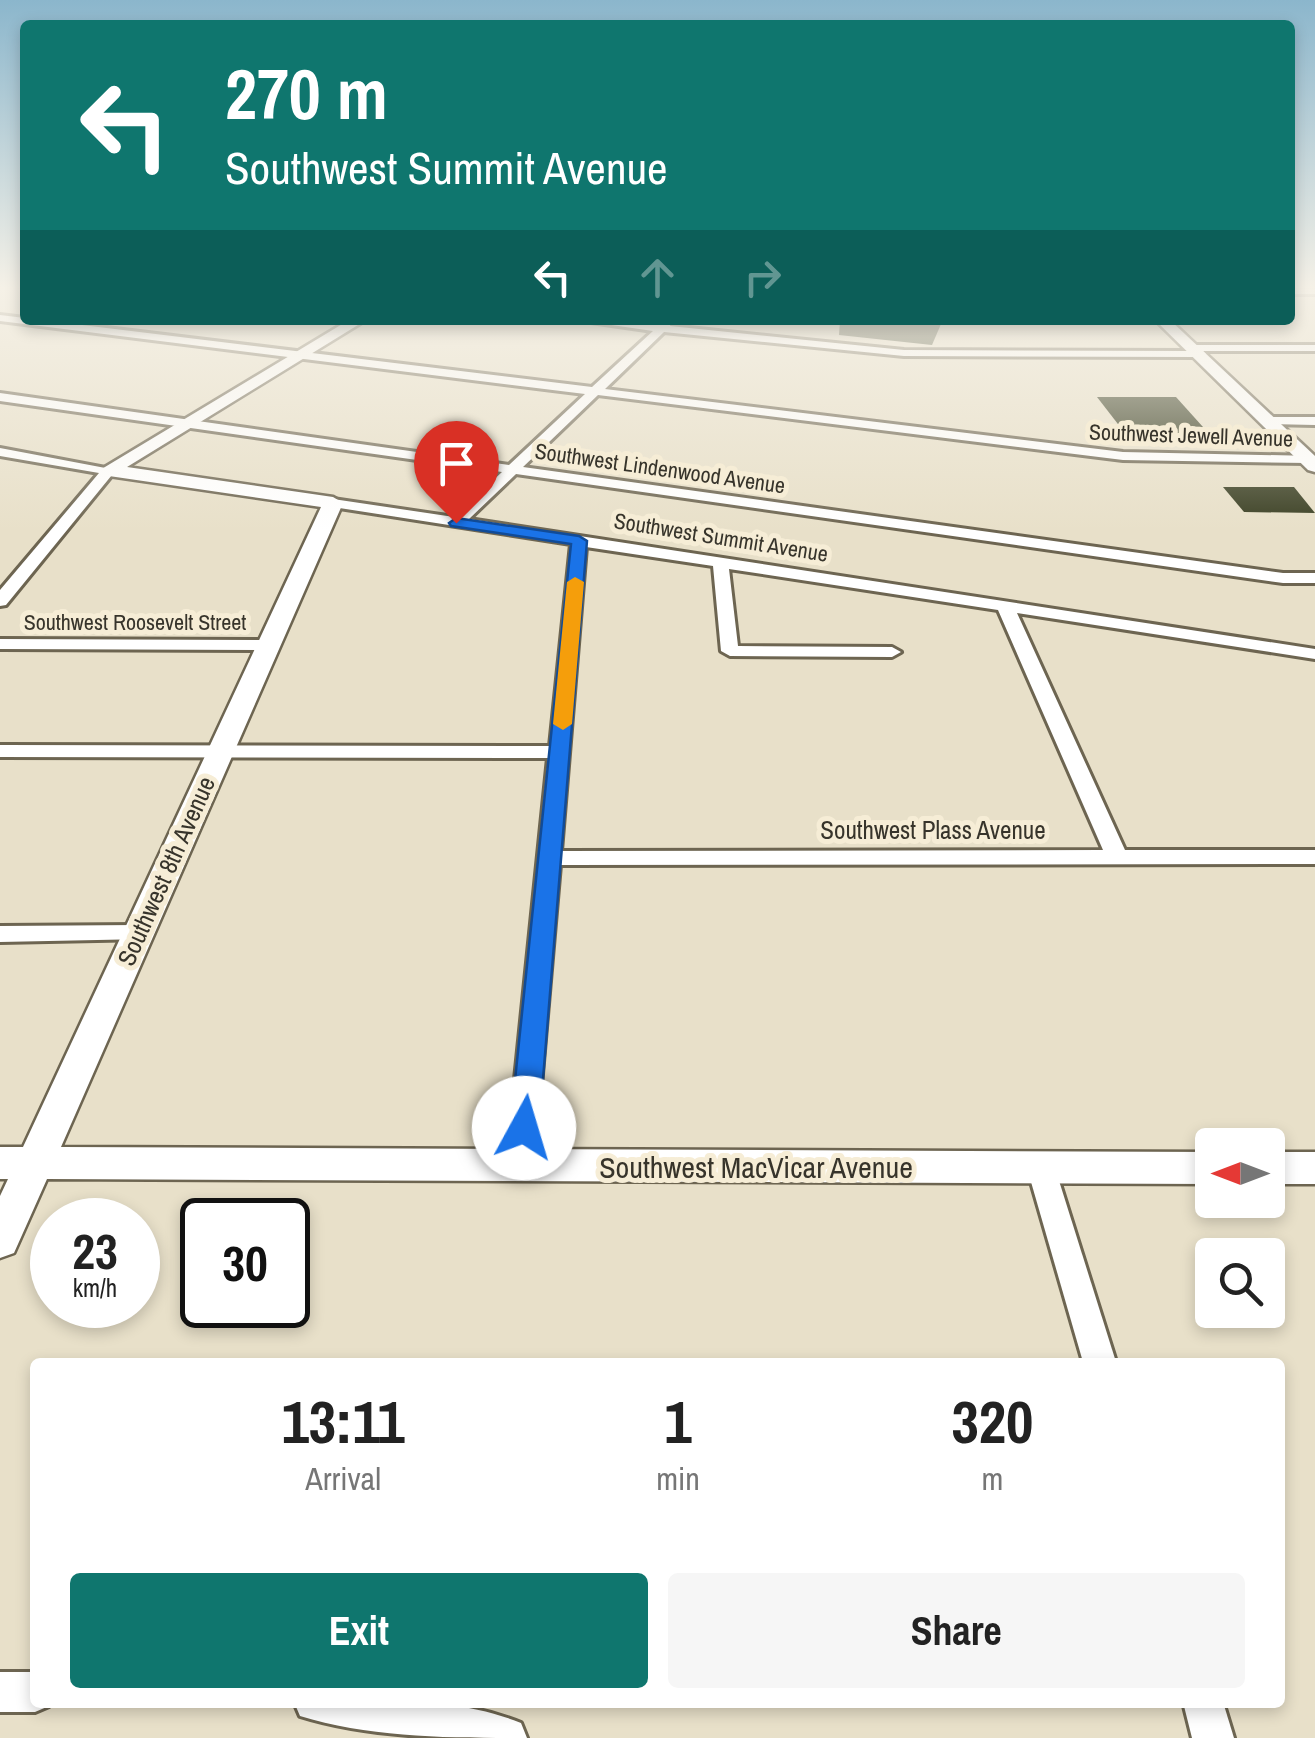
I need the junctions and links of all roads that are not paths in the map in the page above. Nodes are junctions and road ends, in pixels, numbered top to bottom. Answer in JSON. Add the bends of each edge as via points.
{"nodes":[{"id":1,"x":276,"y":370,"type":"edge"},
{"id":2,"x":424,"y":370,"type":"edge"},
{"id":3,"x":617,"y":370,"type":"edge"},
{"id":4,"x":1217,"y":370,"type":"edge"},
{"id":5,"x":595,"y":391,"type":"junction"},
{"id":6,"x":0,"y":397,"type":"edge"},
{"id":7,"x":1270,"y":421,"type":"junction"},
{"id":8,"x":1315,"y":421,"type":"edge"},
{"id":9,"x":188,"y":424,"type":"junction"},
{"id":10,"x":0,"y":452,"type":"edge"},
{"id":11,"x":1312,"y":462,"type":"edge"},
{"id":12,"x":109,"y":470,"type":"junction"},
{"id":13,"x":514,"y":470,"type":"junction"},
{"id":14,"x":333,"y":503,"type":"junction"},
{"id":15,"x":456,"y":523,"type":"junction"},
{"id":16,"x":579,"y":541,"type":"junction"},
{"id":17,"x":720,"y":561,"type":"junction"},
{"id":18,"x":1315,"y":578,"type":"edge"},
{"id":19,"x":0,"y":601,"type":"edge"},
{"id":20,"x":1005,"y":606,"type":"junction"},
{"id":21,"x":0,"y":644,"type":"edge"},
{"id":22,"x":269,"y":645,"type":"junction"},
{"id":23,"x":892,"y":652,"type":"dead end"},
{"id":24,"x":1315,"y":654,"type":"edge"},
{"id":25,"x":220,"y":750,"type":"junction"},
{"id":26,"x":0,"y":751,"type":"edge"},
{"id":27,"x":560,"y":752,"type":"junction"},
{"id":28,"x":1315,"y":857,"type":"edge"},
{"id":29,"x":552,"y":858,"type":"junction"},
{"id":30,"x":1118,"y":858,"type":"junction"},
{"id":31,"x":138,"y":933,"type":"junction"},
{"id":32,"x":0,"y":934,"type":"edge"},
{"id":33,"x":18,"y":1163,"type":"edge"},
{"id":34,"x":520,"y":1167,"type":"junction"},
{"id":35,"x":1042,"y":1168,"type":"junction"},
{"id":36,"x":1195,"y":1168,"type":"edge"},
{"id":37,"x":1285,"y":1168,"type":"edge"},
{"id":38,"x":1315,"y":1168,"type":"edge"},
{"id":39,"x":0,"y":1240,"type":"edge"},
{"id":40,"x":1099,"y":1358,"type":"edge"},
{"id":41,"x":0,"y":1692,"type":"edge"},
{"id":42,"x":30,"y":1692,"type":"edge"},
{"id":43,"x":346,"y":1708,"type":"edge"},
{"id":44,"x":1205,"y":1708,"type":"edge"},
{"id":45,"x":506,"y":1738,"type":"edge"},
{"id":46,"x":1214,"y":1738,"type":"edge"}],
"edges":[{"from":1,"to":9,"type":"street"},
{"from":2,"to":5,"type":"street","name":"Southwest Jewell Avenue"},
{"from":3,"to":5,"type":"street"},
{"from":4,"to":7,"type":"street"},
{"from":5,"to":11,"type":"street","name":"Southwest Jewell Avenue","via":[[1123,456]]},
{"from":5,"to":13,"type":"street"},
{"from":6,"to":9,"type":"street","name":"Southwest Lindenwood Avenue"},
{"from":7,"to":8,"type":"street"},
{"from":7,"to":11,"type":"street"},
{"from":9,"to":12,"type":"street"},
{"from":9,"to":13,"type":"street","name":"Southwest Lindenwood Avenue"},
{"from":10,"to":12,"type":"street","name":"Southwest Summit Avenue"},
{"from":12,"to":14,"type":"street","name":"Southwest Summit Avenue"},
{"from":12,"to":19,"type":"street"},
{"from":13,"to":15,"type":"street"},
{"from":13,"to":18,"type":"street","name":"Southwest Lindenwood Avenue"},
{"from":14,"to":15,"type":"street","name":"Southwest Summit Avenue"},
{"from":14,"to":22,"type":"street","name":"Southwest 8th Avenue"},
{"from":15,"to":16,"type":"street","name":"Southwest Summit Avenue"},
{"from":16,"to":17,"type":"street","name":"Southwest Summit Avenue"},
{"from":16,"to":27,"type":"street"},
{"from":17,"to":20,"type":"street","name":"Southwest Summit Avenue"},
{"from":17,"to":23,"type":"street","via":[[730,651]]},
{"from":20,"to":24,"type":"street","name":"Southwest Summit Avenue"},
{"from":20,"to":30,"type":"street"},
{"from":21,"to":22,"type":"street","name":"Southwest Roosevelt Street"},
{"from":22,"to":25,"type":"street","name":"Southwest 8th Avenue"},
{"from":25,"to":26,"type":"street"},
{"from":25,"to":27,"type":"street"},
{"from":25,"to":31,"type":"street","name":"Southwest 8th Avenue"},
{"from":27,"to":29,"type":"street"},
{"from":28,"to":30,"type":"street","name":"Southwest Plass Avenue"},
{"from":29,"to":30,"type":"street","name":"Southwest Plass Avenue"},
{"from":29,"to":34,"type":"street"},
{"from":31,"to":32,"type":"street"},
{"from":31,"to":33,"type":"street","name":"Southwest 8th Avenue"},
{"from":33,"to":34,"type":"street","name":"Southwest MacVicar Avenue"},
{"from":33,"to":39,"type":"street","name":"Southwest 8th Avenue"},
{"from":34,"to":35,"type":"street","name":"Southwest MacVicar Avenue"},
{"from":35,"to":36,"type":"street","name":"Southwest MacVicar Avenue"},
{"from":35,"to":40,"type":"street"},
{"from":37,"to":38,"type":"street"},
{"from":41,"to":42,"type":"street"},
{"from":43,"to":45,"type":"street"},
{"from":44,"to":46,"type":"street"}]}
